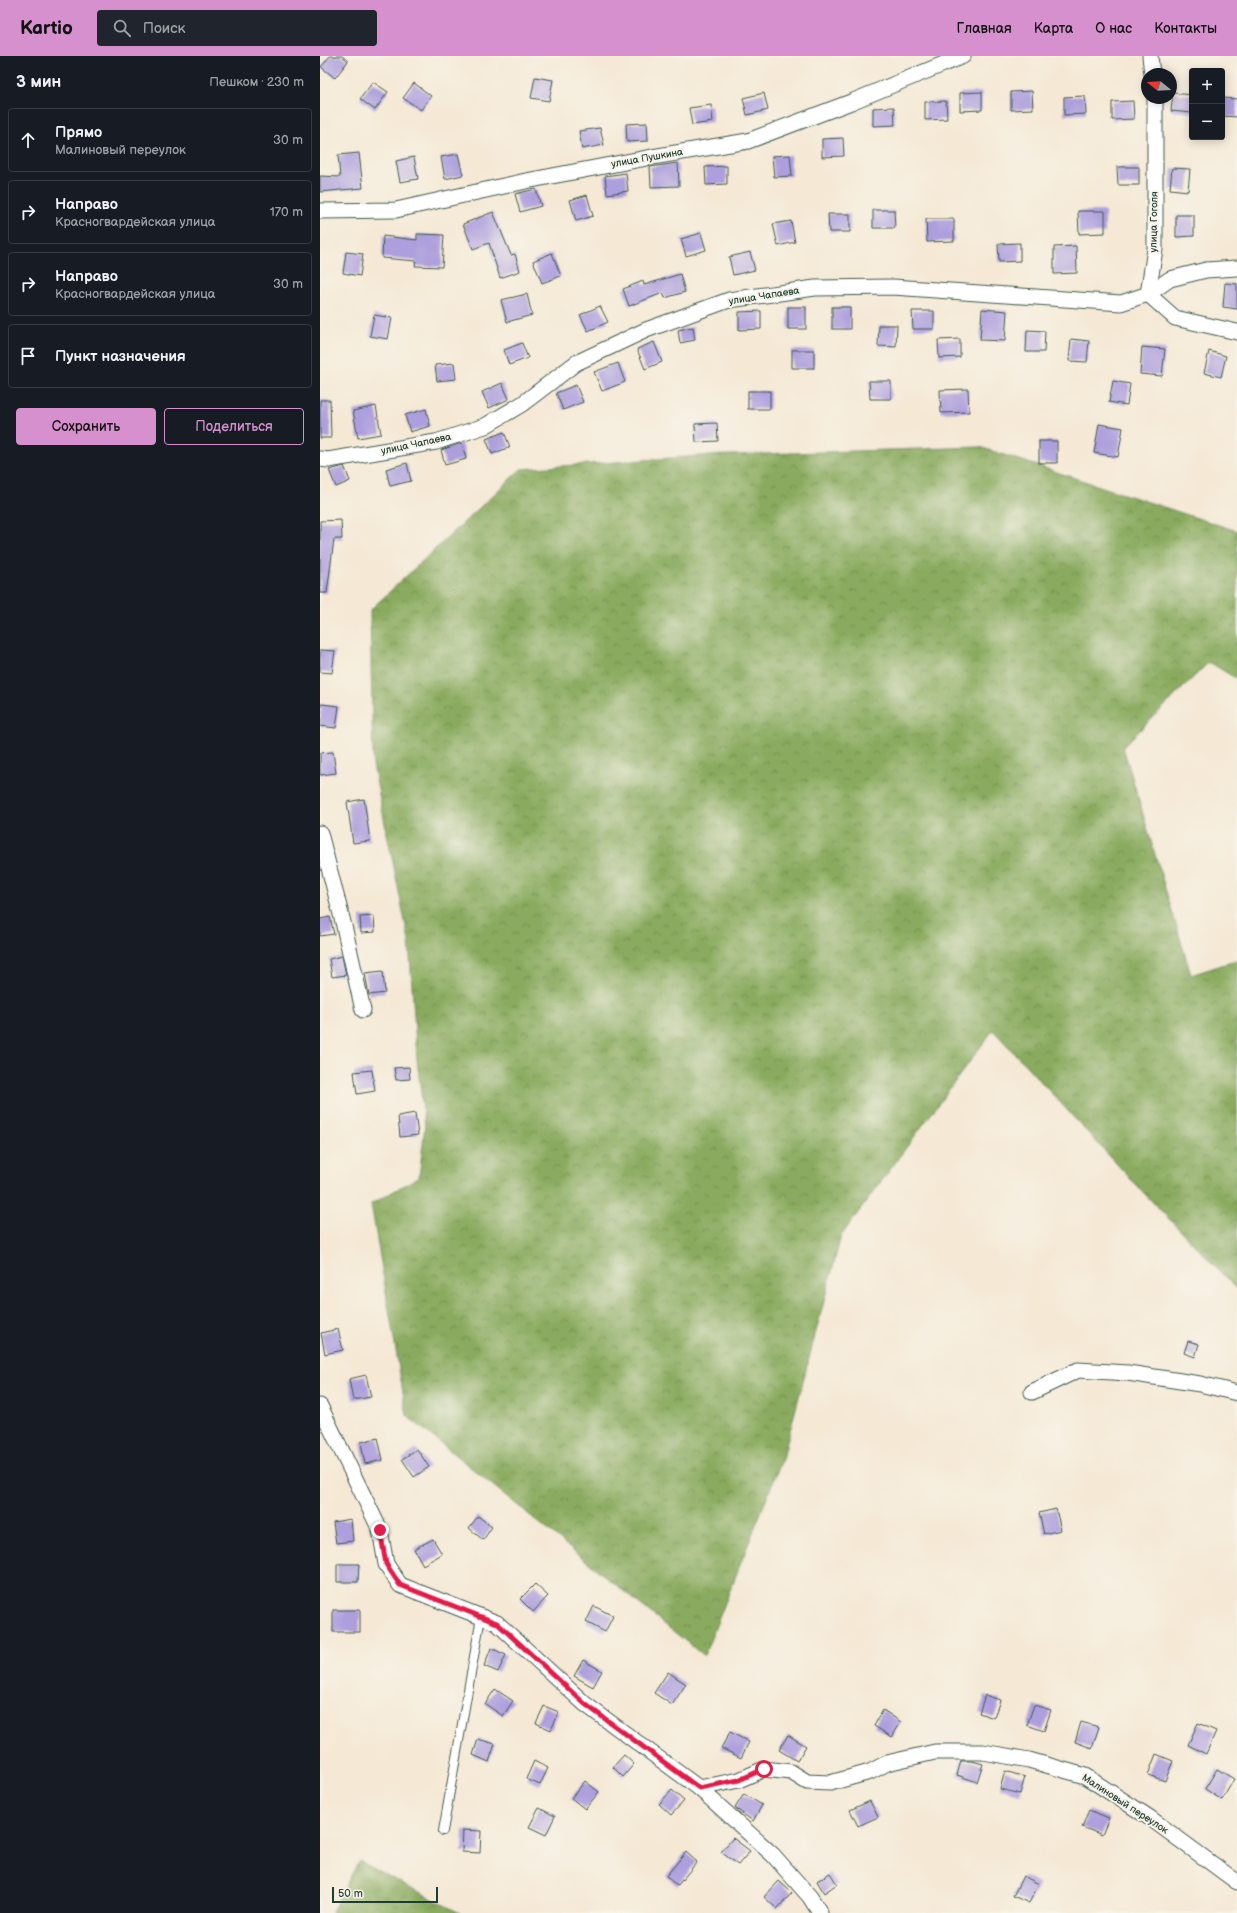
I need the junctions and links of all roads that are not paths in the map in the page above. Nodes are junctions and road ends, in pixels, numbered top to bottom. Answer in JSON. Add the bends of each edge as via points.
{"nodes":[{"id":1,"x":963,"y":56,"type":"edge"},
{"id":2,"x":1150,"y":56,"type":"edge"},
{"id":3,"x":1151,"y":68,"type":"edge"},
{"id":4,"x":1155,"y":104,"type":"edge"},
{"id":5,"x":320,"y":211,"type":"edge"},
{"id":6,"x":1237,"y":268,"type":"edge"},
{"id":7,"x":1148,"y":294,"type":"junction"},
{"id":8,"x":1237,"y":332,"type":"edge"},
{"id":9,"x":320,"y":459,"type":"edge"},
{"id":10,"x":320,"y":833,"type":"edge"},
{"id":11,"x":363,"y":1010,"type":"dead end"},
{"id":12,"x":1032,"y":1392,"type":"dead end"},
{"id":13,"x":1237,"y":1394,"type":"edge"},
{"id":14,"x":320,"y":1406,"type":"edge"},
{"id":15,"x":481,"y":1616,"type":"junction"},
{"id":16,"x":699,"y":1788,"type":"junction"},
{"id":17,"x":443,"y":1831,"type":"dead end"},
{"id":18,"x":1237,"y":1882,"type":"edge"},
{"id":19,"x":820,"y":1913,"type":"edge"}],
"edges":[{"from":1,"to":5,"type":"street","name":"улица Пушкина","via":[[865,97],[748,141],[652,156],[396,210]]},
{"from":2,"to":3,"type":"street"},
{"from":4,"to":7,"type":"street","name":"улица Гоголя","via":[[1155,249]]},
{"from":6,"to":7,"type":"street","name":"улица Чапаева","via":[[1206,270],[1170,279]]},
{"from":7,"to":8,"type":"street","via":[[1175,318]]},
{"from":7,"to":9,"type":"street","name":"улица Чапаева","via":[[1121,303],[892,287],[815,288],[729,300],[646,330],[576,363],[522,404],[485,426],[436,442],[328,460]]},
{"from":10,"to":11,"type":"street"},
{"from":12,"to":13,"type":"street","via":[[1078,1370],[1128,1373],[1200,1384]]},
{"from":14,"to":15,"type":"street","via":[[380,1530],[386,1564],[400,1585]]},
{"from":15,"to":16,"type":"street","via":[[497,1623],[585,1704]]},
{"from":15,"to":17,"type":"lane"},
{"from":16,"to":18,"type":"street","name":"Малиновый переулок","via":[[739,1780],[764,1769],[791,1772],[807,1782],[830,1783],[870,1772],[887,1763],[935,1752],[983,1752],[1029,1760],[1085,1776],[1150,1818]]},
{"from":16,"to":19,"type":"street","via":[[773,1855],[810,1897]]}]}
